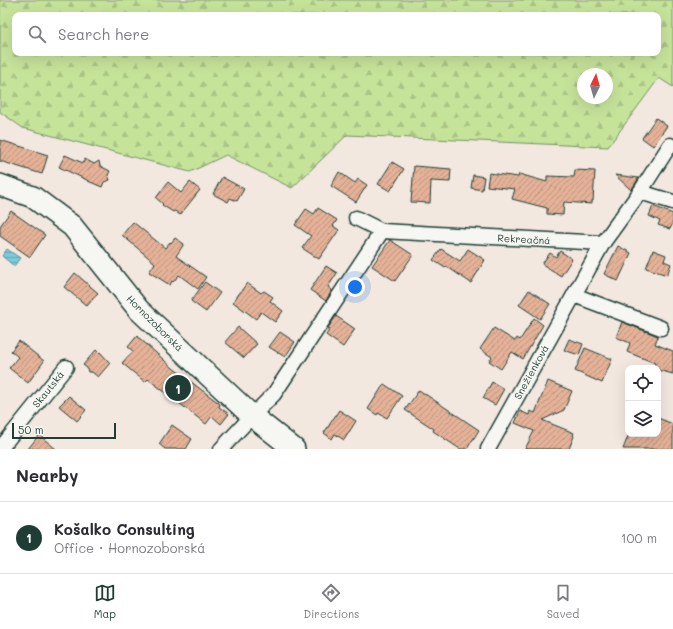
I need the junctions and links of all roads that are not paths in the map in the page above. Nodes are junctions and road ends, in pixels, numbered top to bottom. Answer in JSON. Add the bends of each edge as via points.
{"nodes":[{"id":1,"x":670,"y":145,"type":"dead end"},
{"id":2,"x":0,"y":185,"type":"edge"},
{"id":3,"x":640,"y":192,"type":"junction"},
{"id":4,"x":673,"y":202,"type":"edge"},
{"id":5,"x":356,"y":218,"type":"dead end"},
{"id":6,"x":382,"y":231,"type":"junction"},
{"id":7,"x":603,"y":243,"type":"junction"},
{"id":8,"x":574,"y":295,"type":"junction"},
{"id":9,"x":661,"y":328,"type":"dead end"},
{"id":10,"x":66,"y":367,"type":"dead end"},
{"id":11,"x":252,"y":416,"type":"junction"},
{"id":12,"x":0,"y":449,"type":"edge"},
{"id":13,"x":221,"y":449,"type":"edge"},
{"id":14,"x":294,"y":449,"type":"edge"},
{"id":15,"x":488,"y":449,"type":"edge"}],
"edges":[{"from":1,"to":3,"type":"street"},
{"from":2,"to":11,"type":"street","name":"Hornozoborská","via":[[33,197],[72,226],[139,310]]},
{"from":3,"to":4,"type":"street"},
{"from":3,"to":7,"type":"street"},
{"from":5,"to":6,"type":"street","name":"Rekreačná"},
{"from":6,"to":7,"type":"street","name":"Rekreačná"},
{"from":6,"to":11,"type":"street","via":[[274,394]]},
{"from":7,"to":8,"type":"street","name":"Snežienková"},
{"from":8,"to":9,"type":"street"},
{"from":8,"to":15,"type":"street","name":"Snežienková"},
{"from":10,"to":12,"type":"street","name":"Skautská"},
{"from":11,"to":13,"type":"street"},
{"from":11,"to":14,"type":"street","name":"Hornozoborská"}]}
